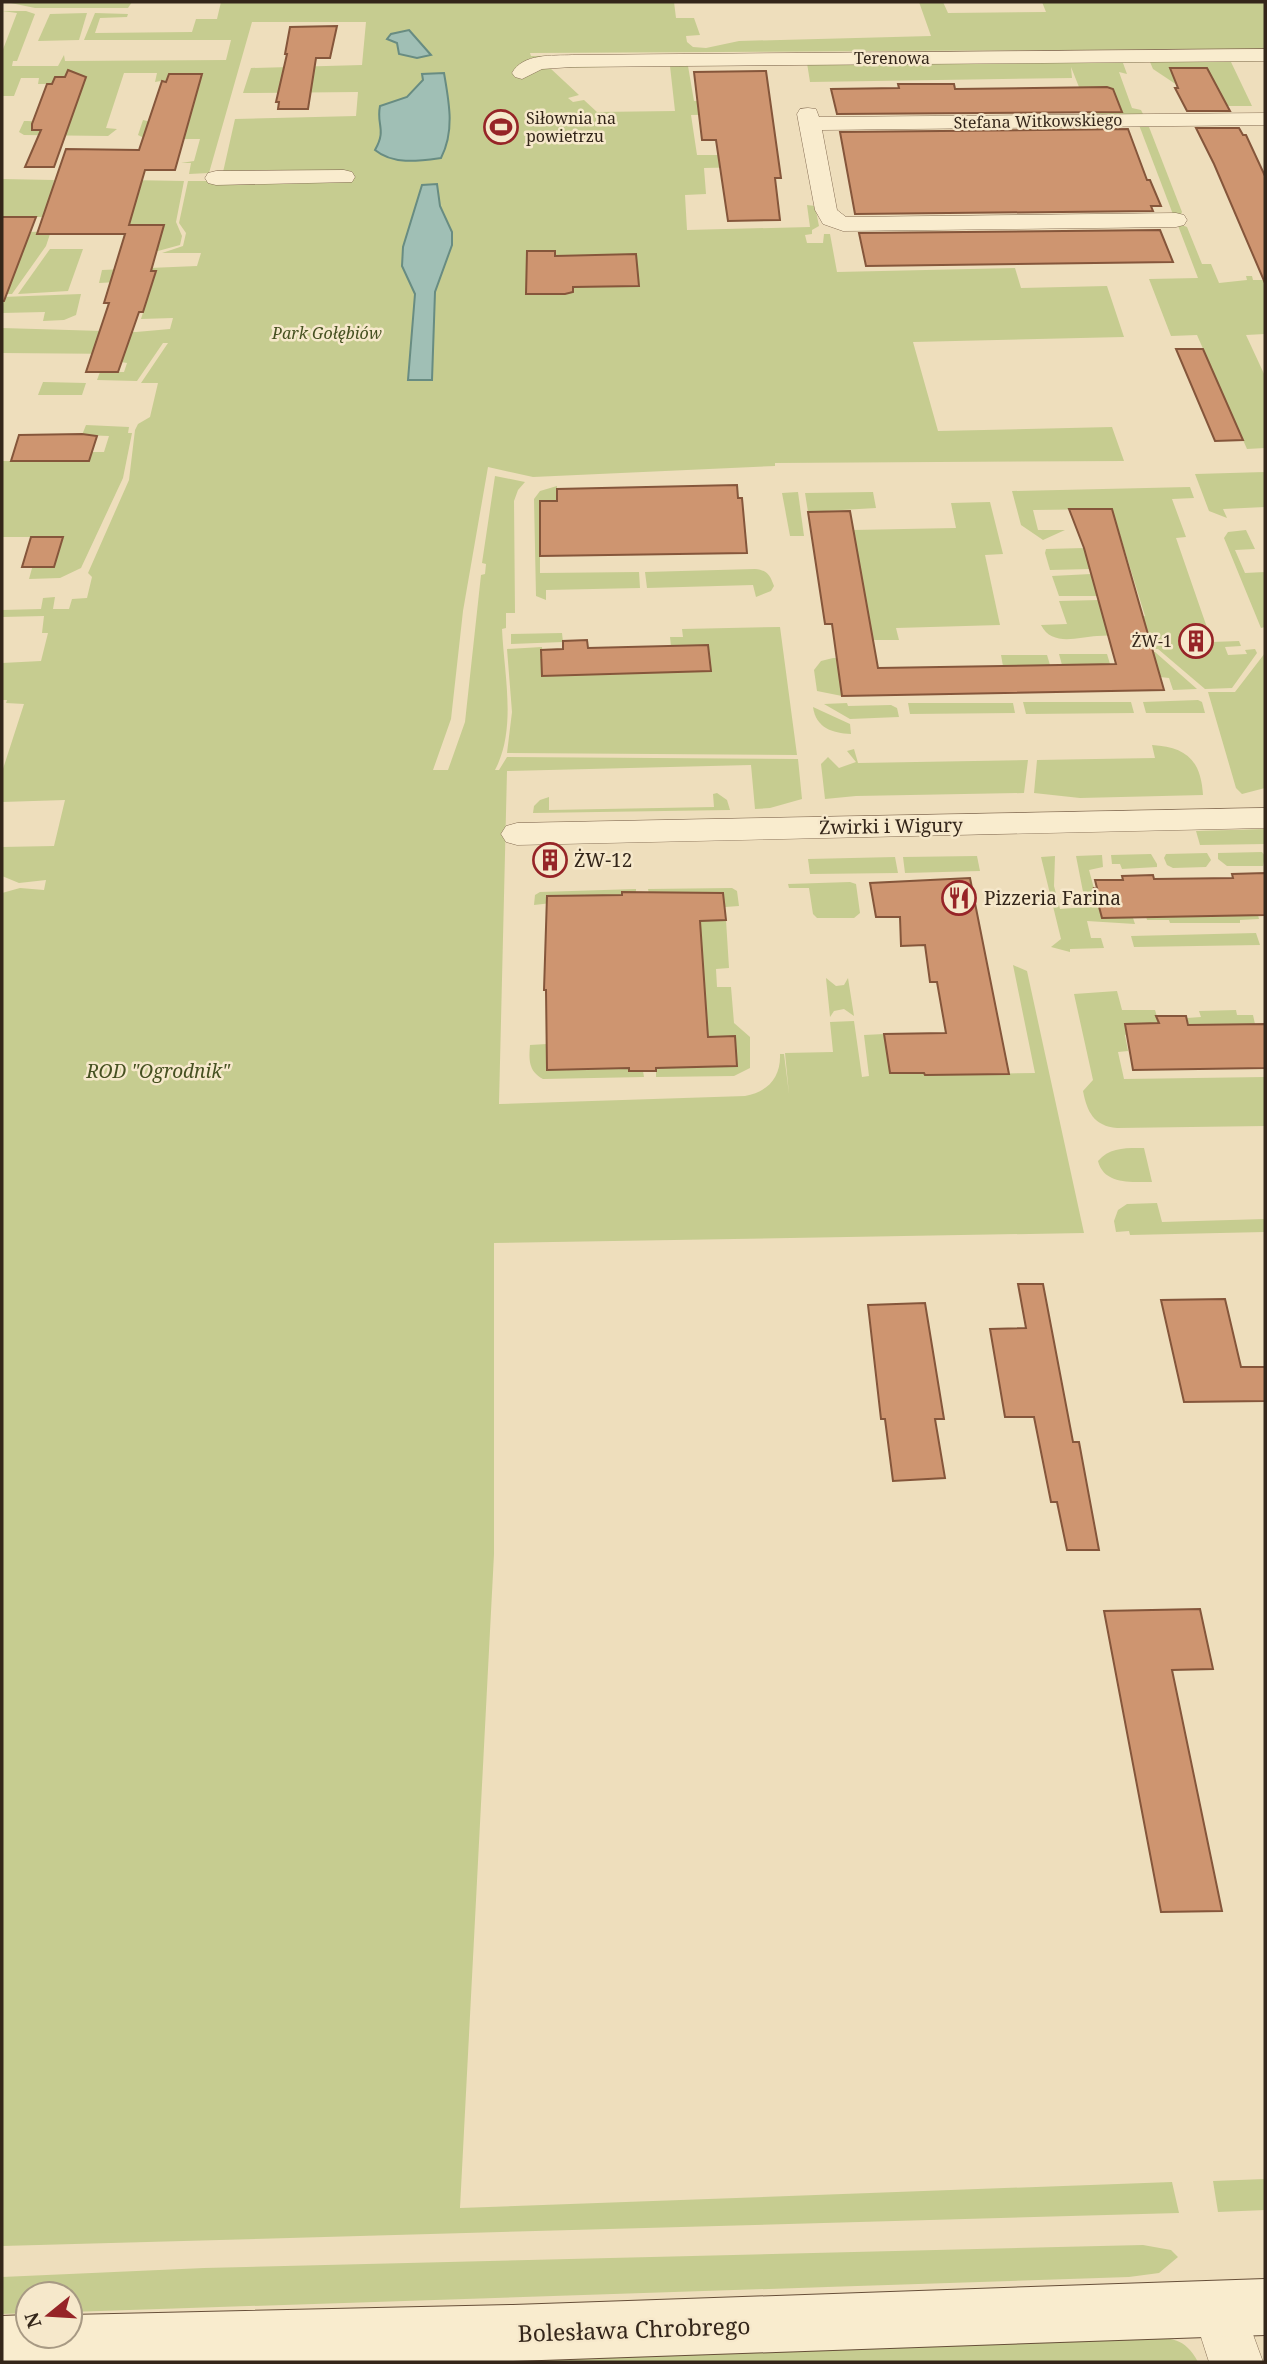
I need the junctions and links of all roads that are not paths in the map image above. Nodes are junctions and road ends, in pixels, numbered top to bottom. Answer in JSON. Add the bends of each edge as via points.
{"nodes":[{"id":1,"x":1265,"y":55,"type":"edge"},
{"id":2,"x":522,"y":72,"type":"dead end"},
{"id":3,"x":1265,"y":119,"type":"edge"},
{"id":4,"x":344,"y":177,"type":"dead end"},
{"id":5,"x":216,"y":178,"type":"dead end"},
{"id":6,"x":1176,"y":220,"type":"dead end"},
{"id":7,"x":1265,"y":818,"type":"edge"},
{"id":8,"x":517,"y":834,"type":"dead end"},
{"id":9,"x":1242,"y":2308,"type":"edge"},
{"id":10,"x":2,"y":2344,"type":"edge"},
{"id":11,"x":1236,"y":2362,"type":"edge"}],
"edges":[{"from":1,"to":2,"type":"street","name":"Terenowa","via":[[572,61],[539,64]]},
{"from":3,"to":6,"type":"street","name":"Stefana Witkowskiego","via":[[809,119],[826,210],[831,219],[844,224]]},
{"from":4,"to":5,"type":"street"},
{"from":7,"to":8,"type":"street","name":"Żwirki i Wigury"},
{"from":9,"to":10,"type":"street","name":"Bolesława Chrobrego","via":[[526,2333]]},
{"from":9,"to":11,"type":"street"}]}
